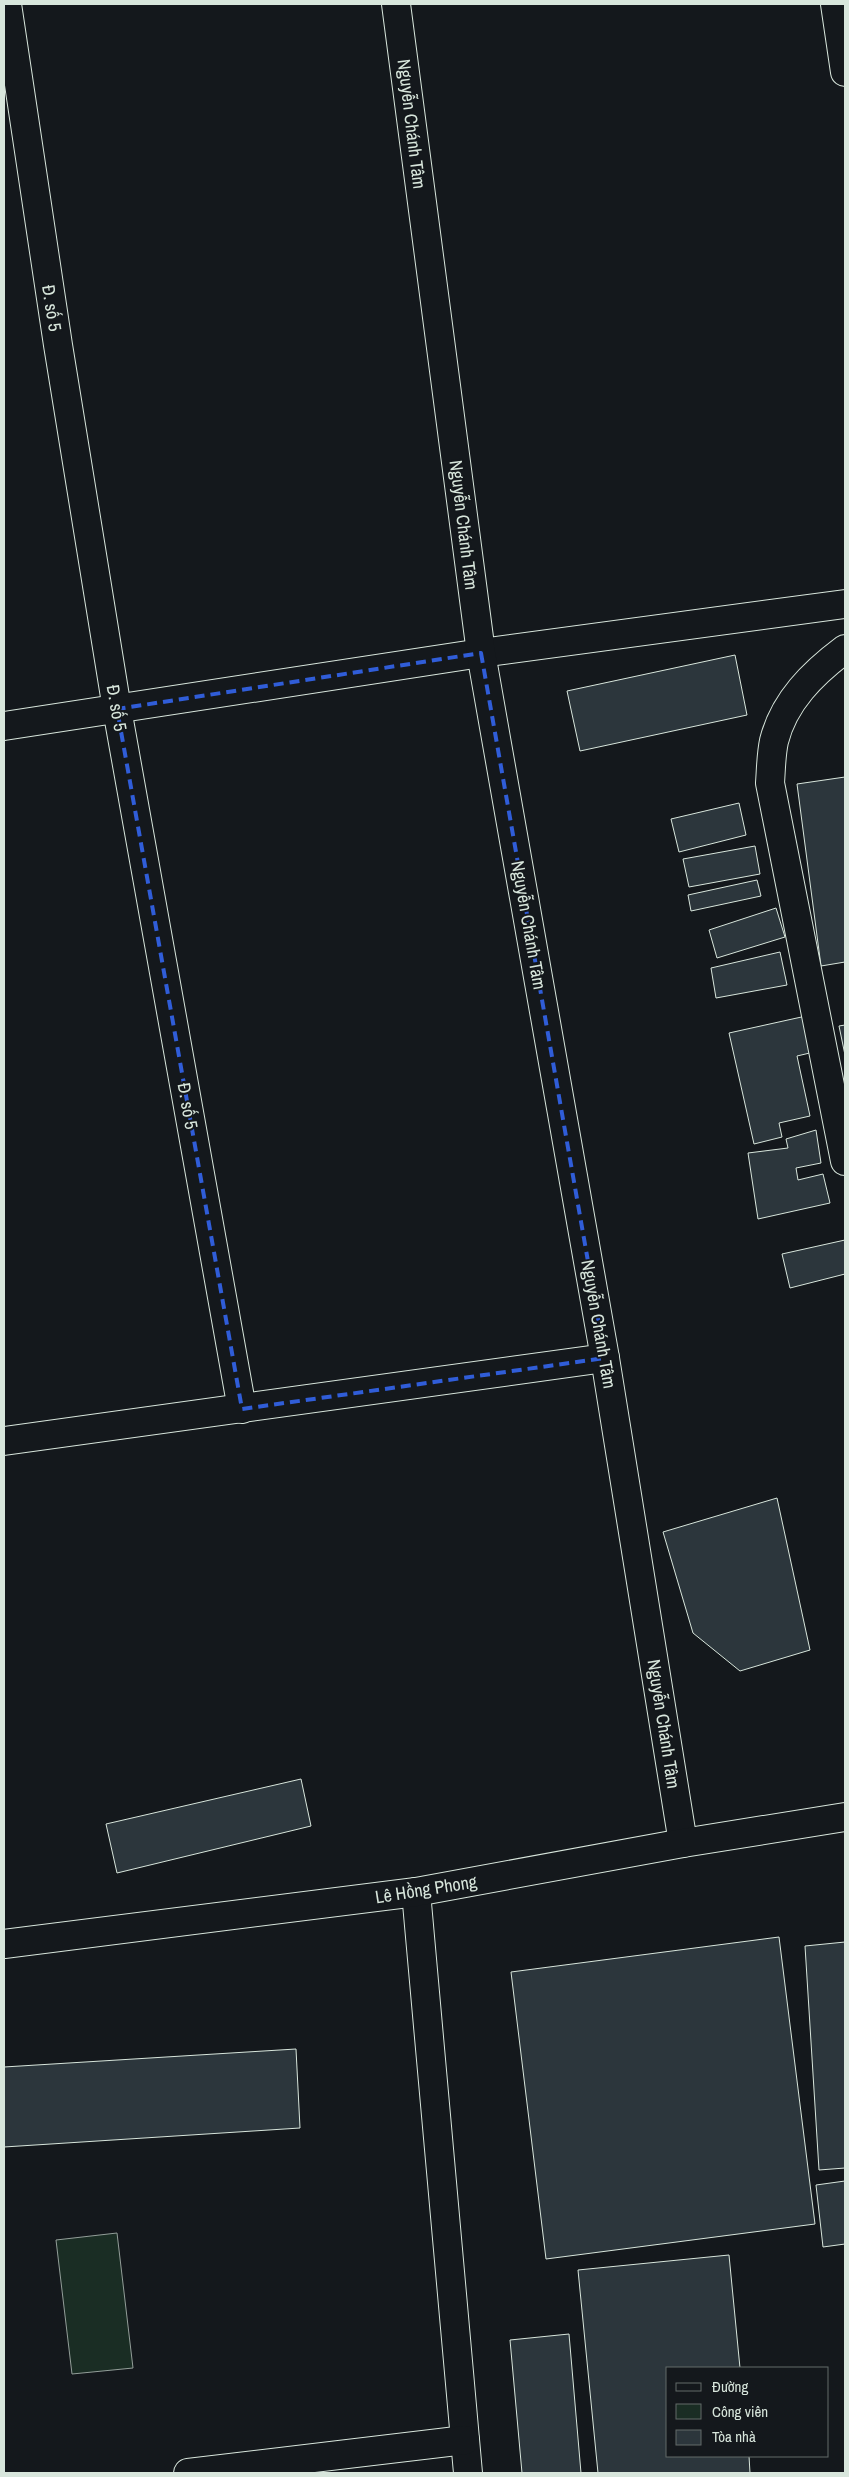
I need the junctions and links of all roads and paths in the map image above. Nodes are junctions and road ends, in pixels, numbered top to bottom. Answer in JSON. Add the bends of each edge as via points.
{"nodes":[{"id":1,"x":7,"y":4,"type":"edge"},
{"id":2,"x":396,"y":4,"type":"edge"},
{"id":3,"x":835,"y":4,"type":"edge"},
{"id":4,"x":845,"y":72,"type":"edge"},
{"id":5,"x":845,"y":604,"type":"edge"},
{"id":6,"x":845,"y":649,"type":"edge"},
{"id":7,"x":481,"y":653,"type":"junction"},
{"id":8,"x":116,"y":709,"type":"junction"},
{"id":9,"x":4,"y":726,"type":"edge"},
{"id":10,"x":845,"y":1161,"type":"edge"},
{"id":11,"x":605,"y":1358,"type":"junction"},
{"id":12,"x":242,"y":1409,"type":"junction"},
{"id":13,"x":4,"y":1442,"type":"edge"},
{"id":14,"x":845,"y":1816,"type":"edge"},
{"id":15,"x":683,"y":1843,"type":"junction"},
{"id":16,"x":416,"y":1892,"type":"junction"},
{"id":17,"x":4,"y":1944,"type":"edge"},
{"id":18,"x":465,"y":2440,"type":"junction"},
{"id":19,"x":188,"y":2473,"type":"edge"},
{"id":20,"x":468,"y":2473,"type":"edge"}],
"edges":[{"from":1,"to":8,"type":"main road","name":"Đ. số 5"},
{"from":2,"to":7,"type":"main road","name":"Nguyễn Chánh Tâm"},
{"from":3,"to":4,"type":"main road"},
{"from":5,"to":7,"type":"main road"},
{"from":6,"to":10,"type":"main road","via":[[822,666],[790,701],[774,741],[770,783]]},
{"from":7,"to":8,"type":"main road"},
{"from":7,"to":11,"type":"main road","name":"Nguyễn Chánh Tâm"},
{"from":8,"to":9,"type":"main road"},
{"from":8,"to":12,"type":"main road","name":"Đ. số 5"},
{"from":11,"to":12,"type":"main road"},
{"from":11,"to":15,"type":"main road","name":"Nguyễn Chánh Tâm"},
{"from":12,"to":13,"type":"main road"},
{"from":14,"to":15,"type":"main road","name":"Lê Hồng Phong"},
{"from":15,"to":16,"type":"main road","name":"Lê Hồng Phong"},
{"from":16,"to":17,"type":"main road","name":"Lê Hồng Phong"},
{"from":16,"to":18,"type":"main road"},
{"from":18,"to":19,"type":"main road"},
{"from":18,"to":20,"type":"main road"}]}
